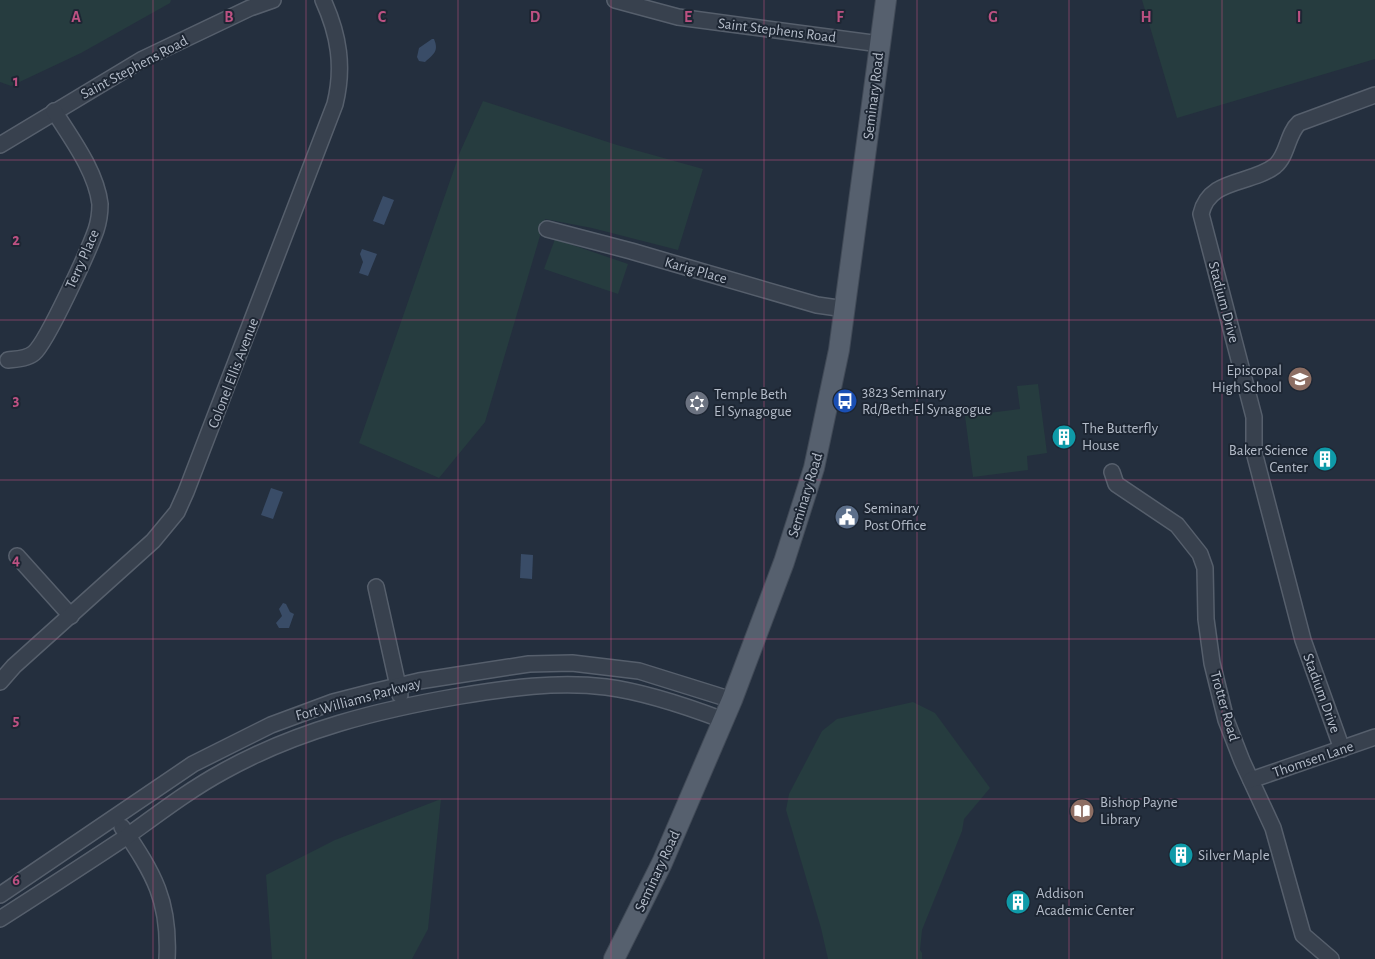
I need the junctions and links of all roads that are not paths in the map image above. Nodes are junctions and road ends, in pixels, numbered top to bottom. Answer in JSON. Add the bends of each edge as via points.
{"nodes":[{"id":1,"x":273,"y":0,"type":"edge"},
{"id":2,"x":323,"y":0,"type":"edge"},
{"id":3,"x":615,"y":0,"type":"edge"},
{"id":4,"x":886,"y":0,"type":"edge"},
{"id":5,"x":880,"y":44,"type":"junction"},
{"id":6,"x":1375,"y":95,"type":"edge"},
{"id":7,"x":54,"y":111,"type":"junction"},
{"id":8,"x":0,"y":144,"type":"edge"},
{"id":9,"x":547,"y":229,"type":"dead end"},
{"id":10,"x":845,"y":309,"type":"junction"},
{"id":11,"x":8,"y":360,"type":"dead end"},
{"id":12,"x":1112,"y":472,"type":"dead end"},
{"id":13,"x":17,"y":556,"type":"dead end"},
{"id":14,"x":376,"y":587,"type":"dead end"},
{"id":15,"x":71,"y":616,"type":"junction"},
{"id":16,"x":0,"y":682,"type":"edge"},
{"id":17,"x":397,"y":686,"type":"junction"},
{"id":18,"x":732,"y":700,"type":"junction"},
{"id":19,"x":402,"y":707,"type":"junction"},
{"id":20,"x":723,"y":720,"type":"junction"},
{"id":21,"x":1375,"y":737,"type":"edge"},
{"id":22,"x":1342,"y":749,"type":"junction"},
{"id":23,"x":1251,"y":780,"type":"junction"},
{"id":24,"x":116,"y":817,"type":"junction"},
{"id":25,"x":128,"y":835,"type":"junction"},
{"id":26,"x":0,"y":895,"type":"edge"},
{"id":27,"x":6,"y":915,"type":"edge"},
{"id":28,"x":167,"y":959,"type":"edge"},
{"id":29,"x":614,"y":959,"type":"edge"},
{"id":30,"x":1331,"y":959,"type":"edge"}],
"edges":[{"from":1,"to":7,"type":"street","name":"Saint Stephens Road","via":[[166,47]]},
{"from":2,"to":15,"type":"street","name":"Colonel Ellis Avenue","via":[[335,30],[341,62],[335,104],[201,457],[167,526]]},
{"from":3,"to":5,"type":"street","name":"Saint Stephens Road","via":[[678,17]]},
{"from":4,"to":5,"type":"main road","name":"Seminary Road"},
{"from":5,"to":10,"type":"main road","name":"Seminary Road"},
{"from":6,"to":22,"type":"street","name":"Stadium Drive","via":[[1299,123],[1275,166],[1218,188],[1209,195],[1201,214],[1254,417],[1254,452],[1303,640]]},
{"from":7,"to":8,"type":"street","name":"Saint Stephens Road"},
{"from":7,"to":11,"type":"street","name":"Terry Place","via":[[93,179],[100,216],[81,265],[43,340],[34,353]]},
{"from":9,"to":10,"type":"street","name":"Karig Place","via":[[817,305]]},
{"from":10,"to":18,"type":"main road","name":"Seminary Road","via":[[835,376],[812,477]]},
{"from":12,"to":23,"type":"street","name":"Trotter Road","via":[[1116,484],[1177,526],[1200,554],[1205,568],[1206,619],[1212,663],[1226,720]]},
{"from":13,"to":15,"type":"street"},
{"from":14,"to":17,"type":"street"},
{"from":15,"to":16,"type":"street","name":"Colonel Ellis Avenue"},
{"from":17,"to":18,"type":"street","name":"Fort Williams Parkway","via":[[529,664],[572,663],[639,671]]},
{"from":17,"to":19,"type":"street"},
{"from":17,"to":24,"type":"street","name":"Fort Williams Parkway","via":[[334,702],[240,739],[193,764]]},
{"from":18,"to":20,"type":"main road","name":"Seminary Road"},
{"from":19,"to":20,"type":"street","name":"Fort Williams Parkway","via":[[537,685],[582,685],[631,691]]},
{"from":19,"to":25,"type":"street","name":"Fort Williams Parkway","via":[[316,730],[253,755],[191,790]]},
{"from":20,"to":29,"type":"main road","name":"Seminary Road","via":[[662,863]]},
{"from":21,"to":22,"type":"street","name":"Thomsen Lane"},
{"from":22,"to":23,"type":"street","name":"Thomsen Lane"},
{"from":23,"to":30,"type":"street","name":"Trotter Road","via":[[1274,828],[1304,935]]},
{"from":24,"to":25,"type":"street"},
{"from":24,"to":26,"type":"street","name":"Fort Williams Parkway"},
{"from":25,"to":27,"type":"street","name":"Fort Williams Parkway"},
{"from":25,"to":28,"type":"street","via":[[150,868],[166,912]]},
{"from":26,"to":27,"type":"street"}]}
